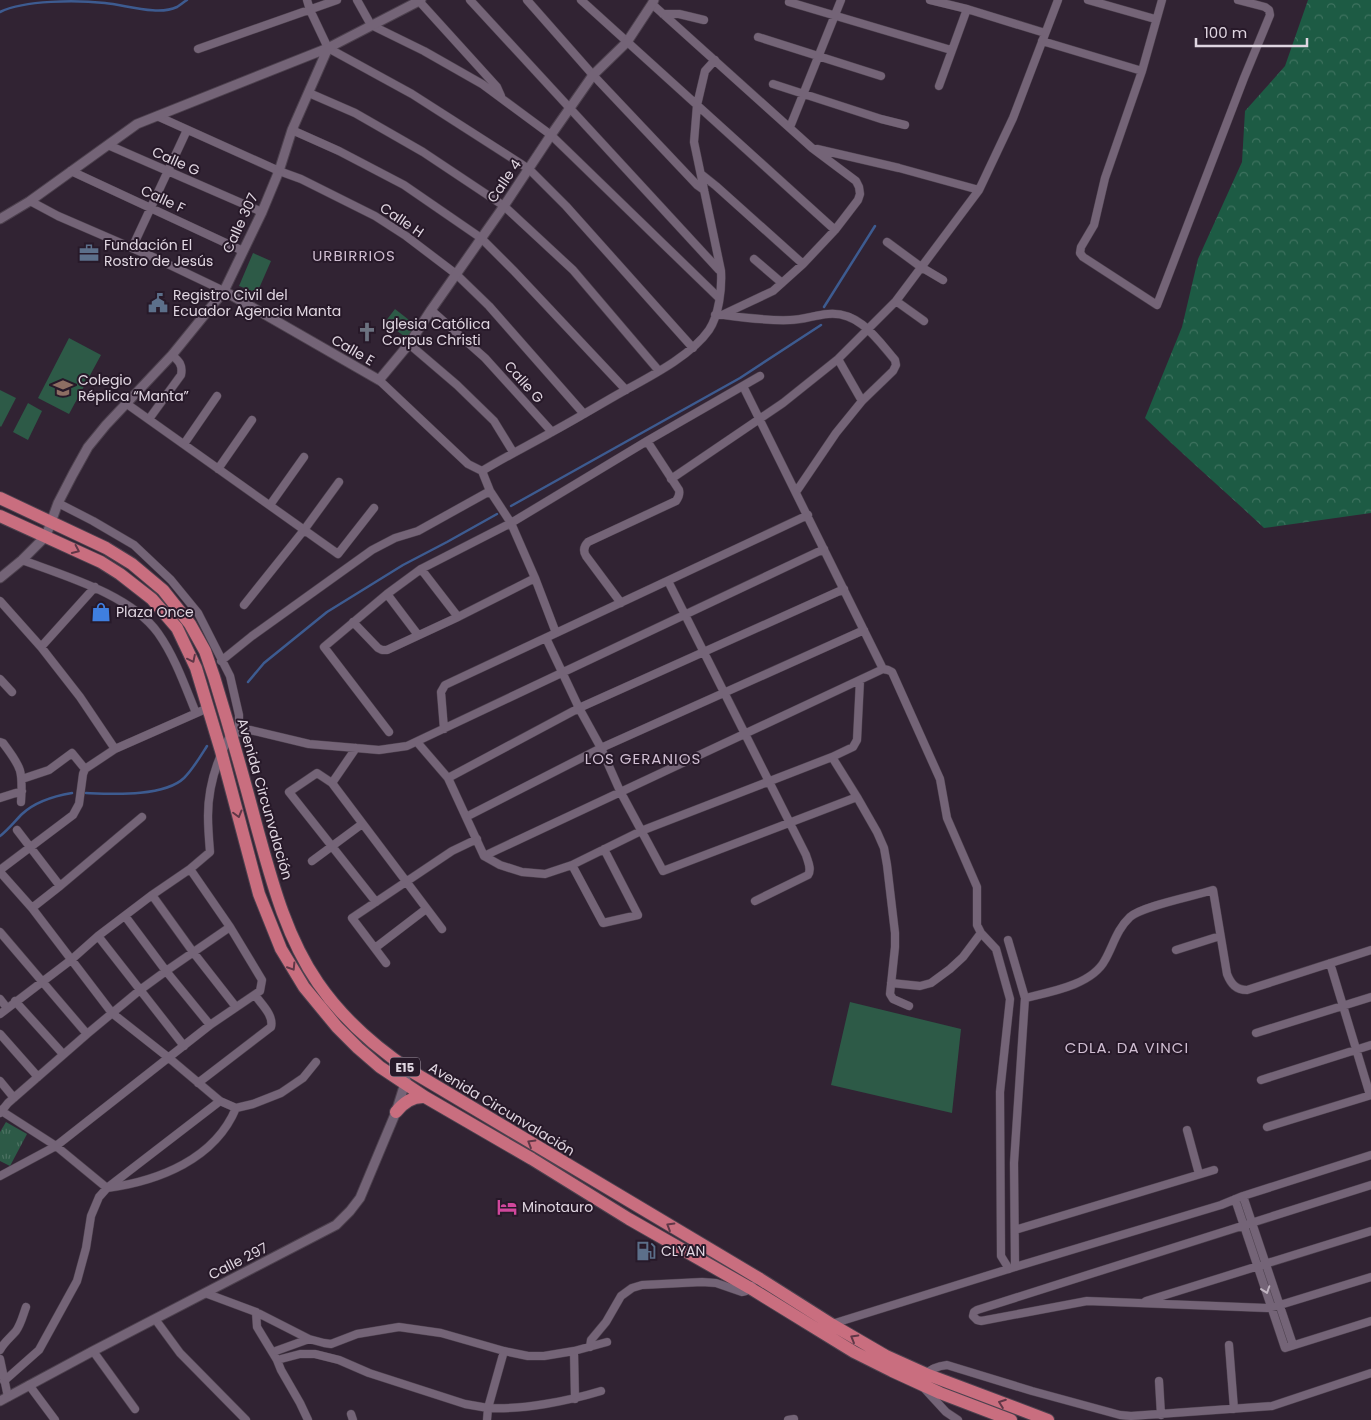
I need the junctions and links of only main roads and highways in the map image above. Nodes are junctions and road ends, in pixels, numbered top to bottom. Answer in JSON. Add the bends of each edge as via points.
{"nodes":[{"id":1,"x":0,"y":498,"type":"edge"},
{"id":2,"x":0,"y":516,"type":"edge"},
{"id":3,"x":426,"y":1098,"type":"junction"},
{"id":4,"x":396,"y":1112,"type":"road end"},
{"id":5,"x":924,"y":1380,"type":"junction"},
{"id":6,"x":1011,"y":1420,"type":"edge"},
{"id":7,"x":1048,"y":1420,"type":"edge"}],
"edges":[{"from":5,"to":1,"type":"highway","name":"Avenida Circunvalación","number":"E15","one_way":true,"via":[[411,1072],[370,1041],[318,983],[296,945],[276,892],[235,733],[204,651],[190,624],[163,590],[132,564],[106,548]]},
{"from":2,"to":3,"type":"highway","name":"Avenida Circunvalación","number":"E15","one_way":true,"via":[[101,562],[120,574],[152,599],[177,628],[196,668],[202,710],[222,751],[259,894],[281,949],[304,986],[337,1028],[380,1067]]},
{"from":3,"to":4,"type":"highway","via":[[408,1100]]},
{"from":3,"to":5,"type":"highway","name":"Avenida Circunvalación","number":"E15","via":[[854,1352]]},
{"from":5,"to":6,"type":"highway","name":"Avenida Circunvalación","number":"E15"},
{"from":7,"to":5,"type":"highway","name":"Avenida Circunvalación","number":"E15","one_way":true}]}
